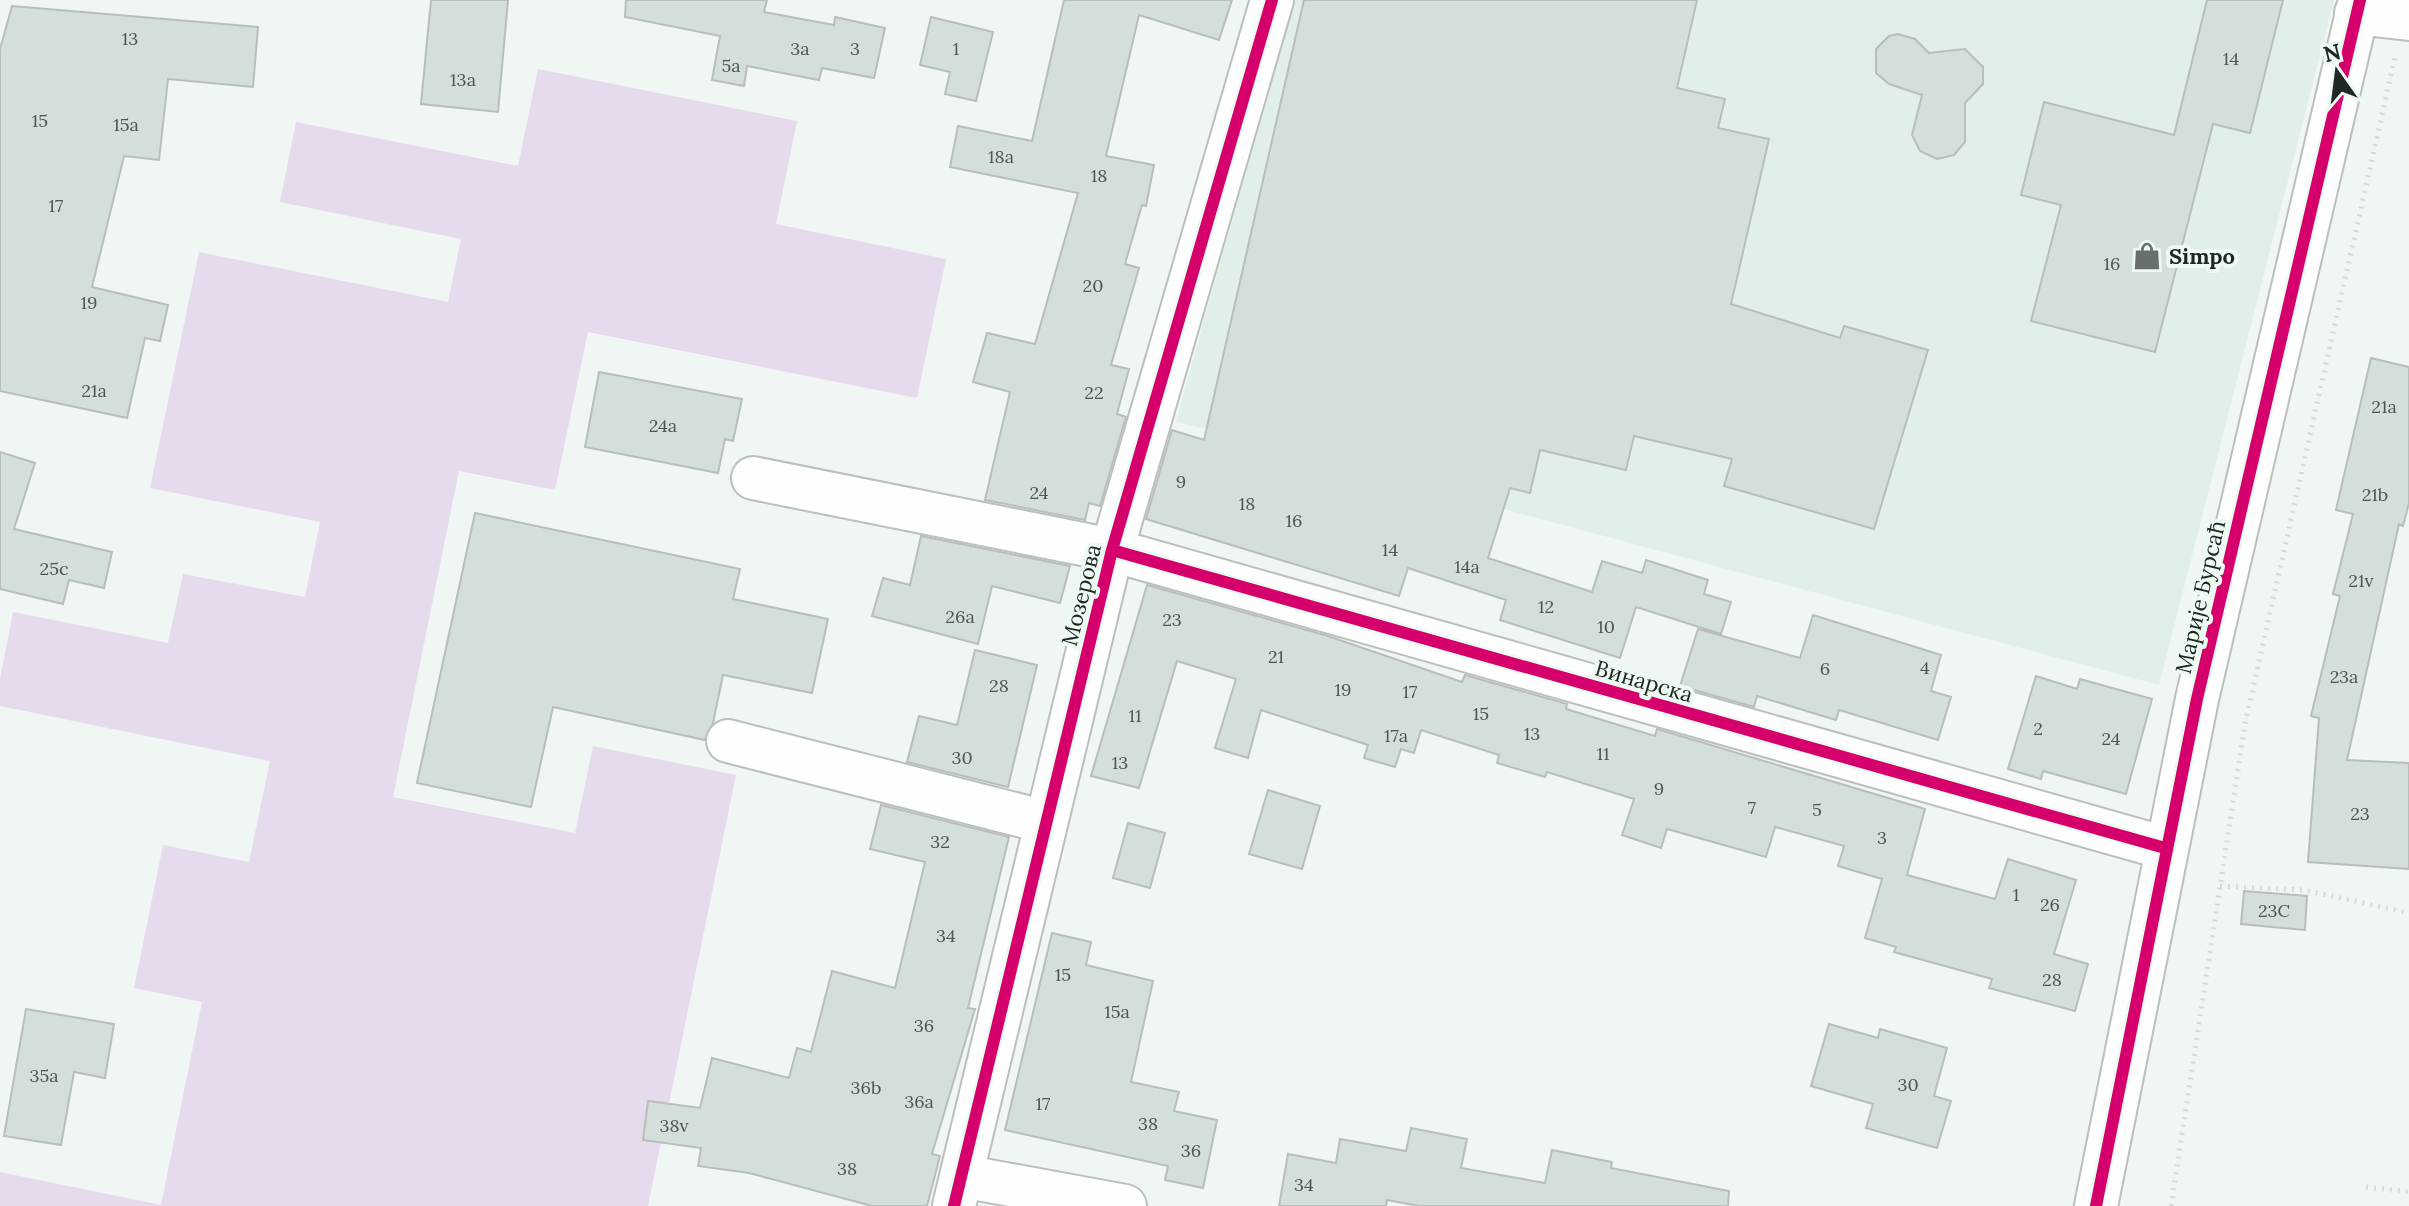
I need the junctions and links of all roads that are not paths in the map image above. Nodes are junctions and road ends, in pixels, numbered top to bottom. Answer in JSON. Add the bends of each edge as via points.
{"nodes":[{"id":1,"x":1272,"y":0,"type":"edge"},
{"id":2,"x":2358,"y":6,"type":"edge"},
{"id":3,"x":2407,"y":19,"type":"edge"},
{"id":4,"x":753,"y":478,"type":"dead end"},
{"id":5,"x":1112,"y":550,"type":"junction"},
{"id":6,"x":728,"y":741,"type":"dead end"},
{"id":7,"x":1046,"y":822,"type":"junction"},
{"id":8,"x":2165,"y":848,"type":"junction"},
{"id":9,"x":958,"y":1191,"type":"edge"},
{"id":10,"x":1125,"y":1206,"type":"edge"},
{"id":11,"x":2096,"y":1206,"type":"edge"}],
"edges":[{"from":1,"to":5,"type":"street","name":"Мозерова"},
{"from":2,"to":3,"type":"street"},
{"from":2,"to":8,"type":"street","name":"Марије Бурсаћ"},
{"from":4,"to":5,"type":"street","name":"Винарска"},
{"from":5,"to":7,"type":"street","name":"Мозерова"},
{"from":5,"to":8,"type":"street","name":"Винарска"},
{"from":6,"to":7,"type":"street"},
{"from":7,"to":9,"type":"street","name":"Мозерова"},
{"from":8,"to":11,"type":"street","name":"Марије Бурсаћ"},
{"from":9,"to":10,"type":"street"}]}
